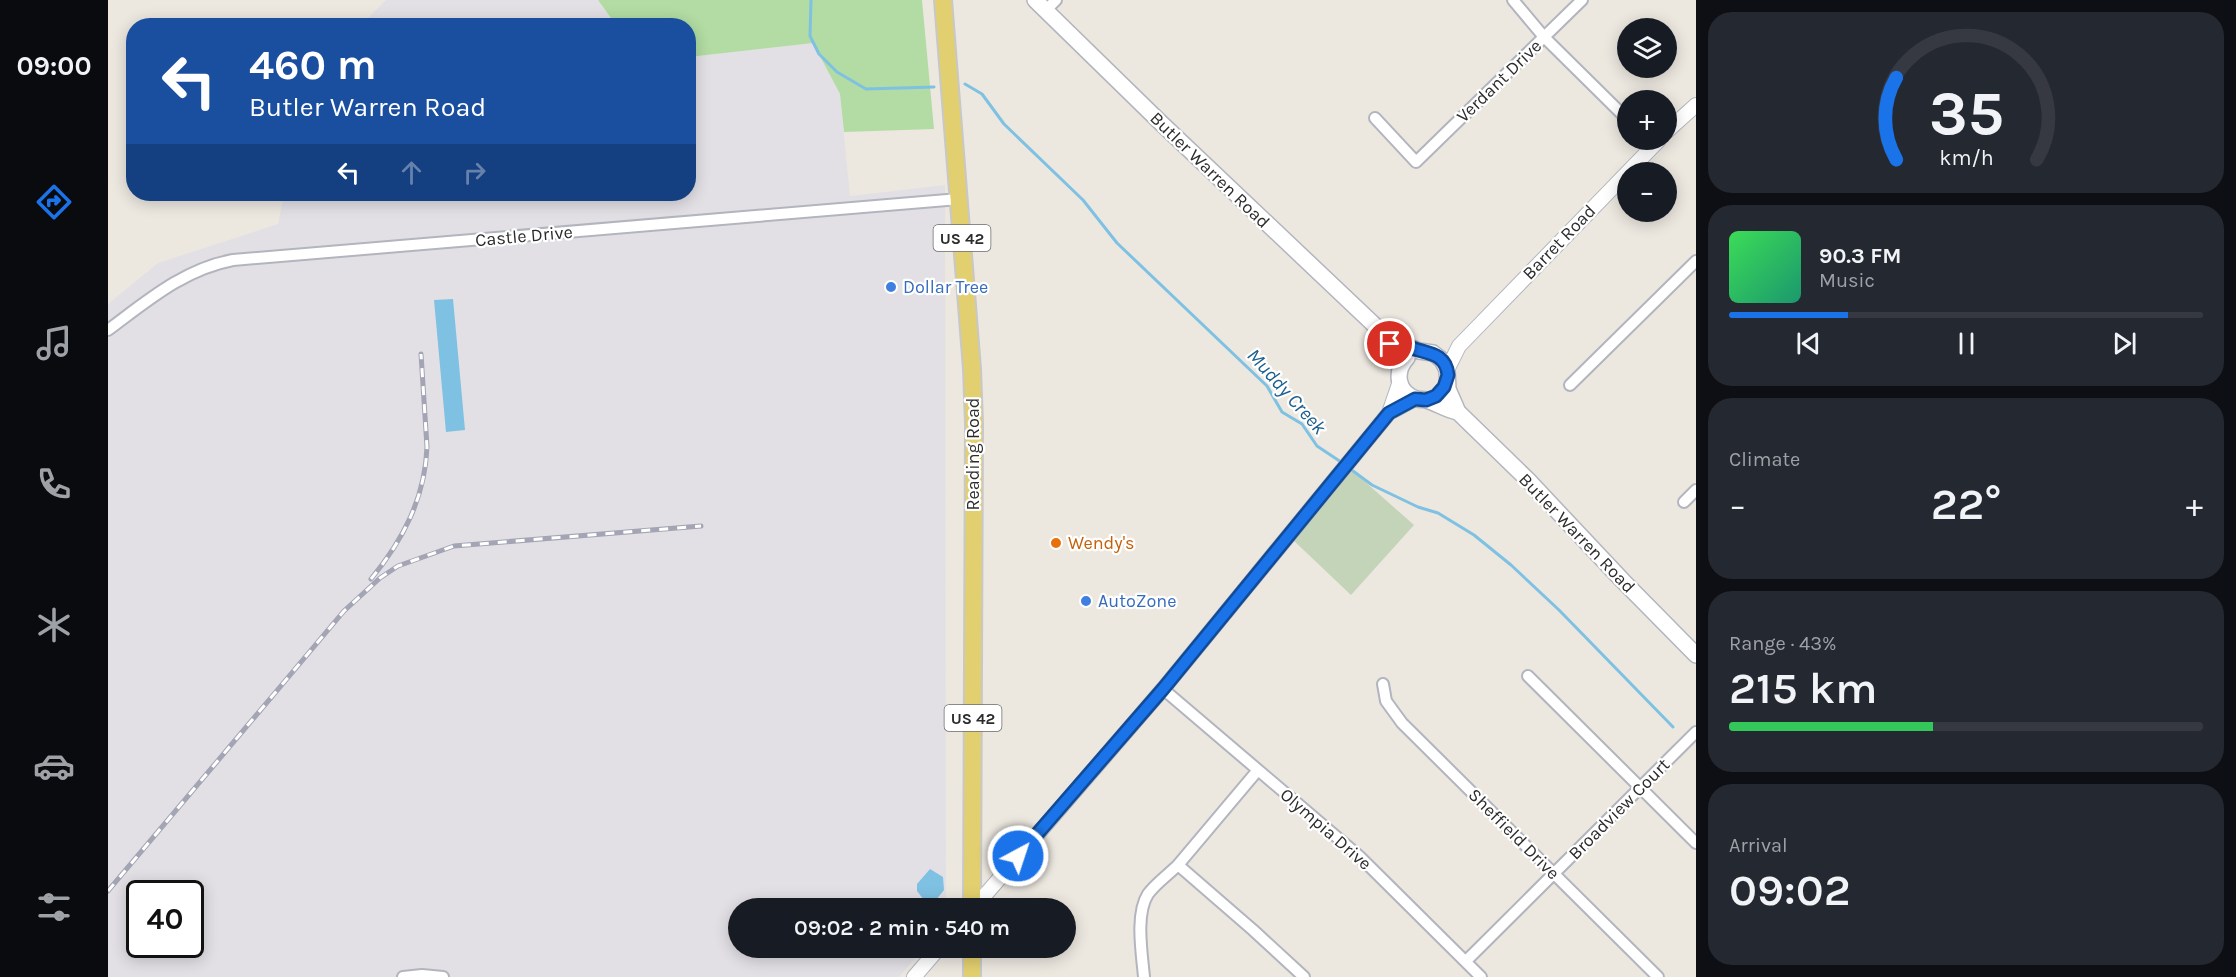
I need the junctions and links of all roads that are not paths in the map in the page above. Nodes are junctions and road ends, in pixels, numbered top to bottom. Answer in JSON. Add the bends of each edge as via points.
{"nodes":[{"id":1,"x":943,"y":0,"type":"edge"},
{"id":2,"x":1513,"y":0,"type":"edge"},
{"id":3,"x":1582,"y":0,"type":"edge"},
{"id":4,"x":1046,"y":3,"type":"edge"},
{"id":5,"x":1544,"y":38,"type":"junction"},
{"id":6,"x":1696,"y":105,"type":"edge"},
{"id":7,"x":1617,"y":109,"type":"edge"},
{"id":8,"x":1375,"y":118,"type":"dead end"},
{"id":9,"x":1677,"y":122,"type":"edge"},
{"id":10,"x":1644,"y":150,"type":"edge"},
{"id":11,"x":959,"y":199,"type":"junction"},
{"id":12,"x":1696,"y":261,"type":"edge"},
{"id":13,"x":108,"y":330,"type":"edge"},
{"id":14,"x":1387,"y":337,"type":"junction"},
{"id":15,"x":1459,"y":346,"type":"junction"},
{"id":16,"x":1426,"y":352,"type":"junction"},
{"id":17,"x":1401,"y":365,"type":"junction"},
{"id":18,"x":1447,"y":376,"type":"junction"},
{"id":19,"x":1399,"y":384,"type":"junction"},
{"id":20,"x":1570,"y":385,"type":"dead end"},
{"id":21,"x":1421,"y":400,"type":"junction"},
{"id":22,"x":1458,"y":412,"type":"junction"},
{"id":23,"x":1389,"y":413,"type":"junction"},
{"id":24,"x":1696,"y":490,"type":"edge"},
{"id":25,"x":1684,"y":502,"type":"dead end"},
{"id":26,"x":1696,"y":655,"type":"edge"},
{"id":27,"x":1528,"y":676,"type":"dead end"},
{"id":28,"x":1383,"y":684,"type":"dead end"},
{"id":29,"x":1163,"y":689,"type":"junction"},
{"id":30,"x":1696,"y":732,"type":"edge"},
{"id":31,"x":1258,"y":770,"type":"junction"},
{"id":32,"x":1641,"y":787,"type":"junction"},
{"id":33,"x":1696,"y":843,"type":"edge"},
{"id":34,"x":1178,"y":865,"type":"junction"},
{"id":35,"x":1554,"y":874,"type":"junction"},
{"id":36,"x":973,"y":898,"type":"edge"},
{"id":37,"x":982,"y":898,"type":"edge"},
{"id":38,"x":930,"y":958,"type":"edge"},
{"id":39,"x":972,"y":958,"type":"edge"},
{"id":40,"x":1466,"y":961,"type":"junction"},
{"id":41,"x":403,"y":977,"type":"edge"},
{"id":42,"x":443,"y":977,"type":"edge"},
{"id":43,"x":914,"y":977,"type":"edge"},
{"id":44,"x":972,"y":977,"type":"edge"},
{"id":45,"x":1144,"y":977,"type":"edge"},
{"id":46,"x":1304,"y":977,"type":"edge"},
{"id":47,"x":1481,"y":977,"type":"edge"},
{"id":48,"x":1658,"y":977,"type":"edge"}],
"edges":[{"from":1,"to":11,"type":"main road","name":"Reading Road","number":"US 42"},
{"from":2,"to":5,"type":"street"},
{"from":3,"to":5,"type":"street","name":"Verdant Drive"},
{"from":4,"to":14,"type":"main road","name":"Butler Warren Road","via":[[1160,122]]},
{"from":5,"to":7,"type":"street"},
{"from":5,"to":8,"type":"street","name":"Verdant Drive","via":[[1416,162]]},
{"from":6,"to":9,"type":"street"},
{"from":10,"to":15,"type":"street","name":"Barret Road"},
{"from":11,"to":13,"type":"street","name":"Castle Drive","via":[[233,260],[182,278]]},
{"from":11,"to":36,"type":"main road","name":"Reading Road","number":"US 42","via":[[974,424]]},
{"from":12,"to":20,"type":"street"},
{"from":14,"to":16,"type":"main road","name":"Butler Warren Road"},
{"from":14,"to":17,"type":"main road","name":"Butler Warren Road"},
{"from":15,"to":16,"type":"street"},
{"from":15,"to":18,"type":"street","name":"Barret Road"},
{"from":16,"to":17,"type":"main road","via":[[1408,357]]},
{"from":16,"to":18,"type":"main road","name":"Butler Warren Road","via":[[1442,360]]},
{"from":17,"to":19,"type":"main road"},
{"from":18,"to":21,"type":"main road","via":[[1441,392]]},
{"from":18,"to":22,"type":"main road","name":"Butler Warren Road"},
{"from":19,"to":21,"type":"main road","name":"Butler Warren Road","via":[[1406,393]]},
{"from":19,"to":23,"type":"street"},
{"from":21,"to":22,"type":"main road","name":"Butler Warren Road"},
{"from":21,"to":23,"type":"street"},
{"from":22,"to":26,"type":"main road","name":"Butler Warren Road"},
{"from":23,"to":29,"type":"street"},
{"from":24,"to":25,"type":"street"},
{"from":27,"to":32,"type":"street"},
{"from":28,"to":35,"type":"street","name":"Sheffield Drive","via":[[1386,701],[1402,723]]},
{"from":29,"to":31,"type":"street","name":"Olympia Drive"},
{"from":29,"to":37,"type":"street"},
{"from":30,"to":32,"type":"street","name":"Broadview Court"},
{"from":31,"to":34,"type":"street"},
{"from":31,"to":40,"type":"street","name":"Olympia Drive","via":[[1359,856]]},
{"from":32,"to":33,"type":"street"},
{"from":32,"to":35,"type":"street","name":"Broadview Court"},
{"from":34,"to":45,"type":"street","via":[[1149,892],[1143,904]]},
{"from":34,"to":46,"type":"street"},
{"from":35,"to":40,"type":"street","name":"Broadview Court"},
{"from":35,"to":48,"type":"street","name":"Sheffield Drive"},
{"from":38,"to":43,"type":"street"},
{"from":39,"to":44,"type":"main road"},
{"from":40,"to":47,"type":"street","name":"Olympia Drive"},
{"from":41,"to":42,"type":"street"}]}
